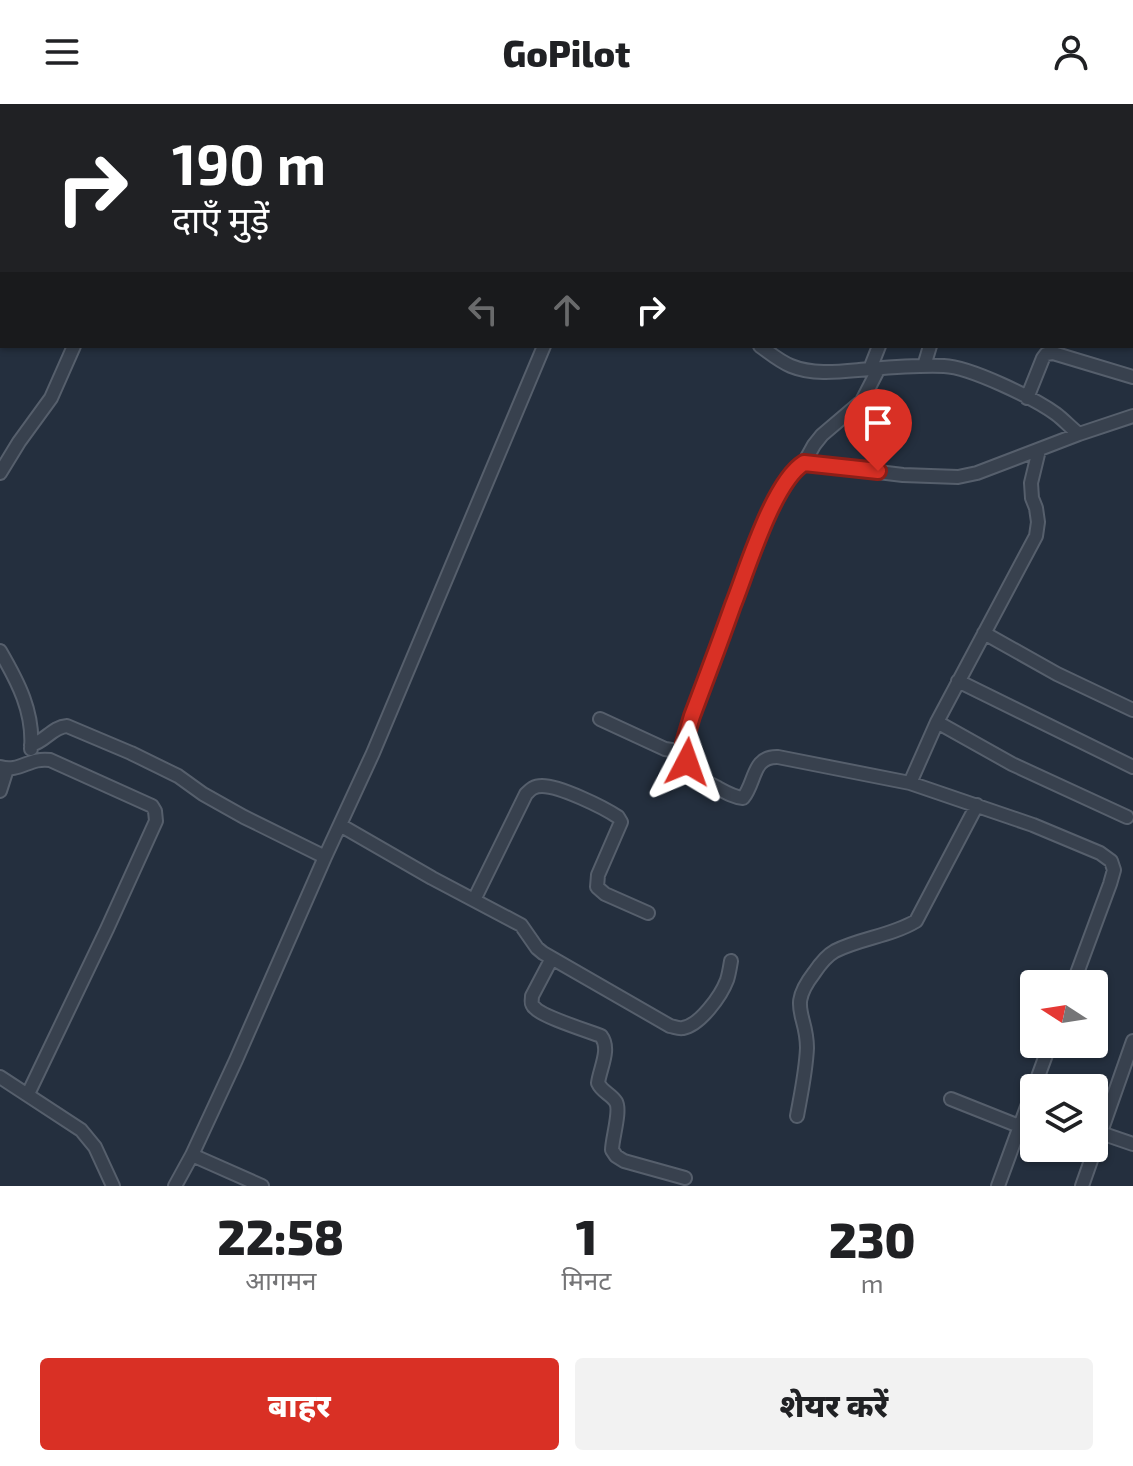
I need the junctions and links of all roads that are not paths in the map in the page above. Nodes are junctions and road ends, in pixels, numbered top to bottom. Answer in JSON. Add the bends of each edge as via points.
{"nodes":[{"id":1,"x":73,"y":348,"type":"edge"},
{"id":2,"x":543,"y":348,"type":"edge"},
{"id":3,"x":763,"y":348,"type":"edge"},
{"id":4,"x":879,"y":348,"type":"edge"},
{"id":5,"x":929,"y":348,"type":"edge"},
{"id":6,"x":924,"y":366,"type":"junction"},
{"id":7,"x":875,"y":368,"type":"junction"},
{"id":8,"x":1133,"y":377,"type":"edge"},
{"id":9,"x":1027,"y":398,"type":"junction"},
{"id":10,"x":1133,"y":416,"type":"edge"},
{"id":11,"x":1079,"y":434,"type":"junction"},
{"id":12,"x":1039,"y":450,"type":"junction"},
{"id":13,"x":804,"y":463,"type":"junction"},
{"id":14,"x":0,"y":473,"type":"edge"},
{"id":15,"x":984,"y":633,"type":"junction"},
{"id":16,"x":0,"y":651,"type":"edge"},
{"id":17,"x":958,"y":681,"type":"junction"},
{"id":18,"x":1133,"y":710,"type":"edge"},
{"id":19,"x":600,"y":719,"type":"dead end"},
{"id":20,"x":937,"y":722,"type":"junction"},
{"id":21,"x":31,"y":745,"type":"junction"},
{"id":22,"x":684,"y":752,"type":"junction"},
{"id":23,"x":29,"y":762,"type":"junction"},
{"id":24,"x":1133,"y":767,"type":"edge"},
{"id":25,"x":3,"y":768,"type":"edge"},
{"id":26,"x":910,"y":783,"type":"junction"},
{"id":27,"x":0,"y":791,"type":"edge"},
{"id":28,"x":977,"y":805,"type":"junction"},
{"id":29,"x":1127,"y":817,"type":"dead end"},
{"id":30,"x":340,"y":825,"type":"junction"},
{"id":31,"x":325,"y":857,"type":"junction"},
{"id":32,"x":474,"y":900,"type":"junction"},
{"id":33,"x":648,"y":913,"type":"dead end"},
{"id":34,"x":552,"y":958,"type":"junction"},
{"id":35,"x":731,"y":961,"type":"dead end"},
{"id":36,"x":1078,"y":970,"type":"edge"},
{"id":37,"x":1133,"y":1041,"type":"edge"},
{"id":38,"x":0,"y":1077,"type":"edge"},
{"id":39,"x":28,"y":1094,"type":"junction"},
{"id":40,"x":951,"y":1099,"type":"dead end"},
{"id":41,"x":1108,"y":1113,"type":"edge"},
{"id":42,"x":797,"y":1116,"type":"dead end"},
{"id":43,"x":1020,"y":1126,"type":"joint"},
{"id":44,"x":1108,"y":1135,"type":"edge"},
{"id":45,"x":1133,"y":1144,"type":"edge"},
{"id":46,"x":192,"y":1155,"type":"junction"},
{"id":47,"x":1090,"y":1162,"type":"edge"},
{"id":48,"x":685,"y":1178,"type":"dead end"},
{"id":49,"x":113,"y":1186,"type":"edge"},
{"id":50,"x":175,"y":1186,"type":"edge"},
{"id":51,"x":262,"y":1186,"type":"edge"},
{"id":52,"x":998,"y":1186,"type":"edge"},
{"id":53,"x":1082,"y":1186,"type":"edge"}],
"edges":[{"from":1,"to":14,"type":"street","via":[[51,398]]},
{"from":2,"to":30,"type":"street"},
{"from":3,"to":7,"type":"street","via":[[805,370]]},
{"from":4,"to":7,"type":"street"},
{"from":5,"to":6,"type":"street"},
{"from":6,"to":7,"type":"street"},
{"from":6,"to":9,"type":"street","via":[[960,368]]},
{"from":7,"to":13,"type":"street","via":[[862,401],[822,435]]},
{"from":8,"to":9,"type":"street","via":[[1046,354]]},
{"from":9,"to":11,"type":"street"},
{"from":10,"to":11,"type":"street"},
{"from":11,"to":12,"type":"street"},
{"from":12,"to":13,"type":"street","via":[[958,477]]},
{"from":12,"to":15,"type":"street","via":[[1031,483],[1036,536]]},
{"from":13,"to":22,"type":"street","via":[[784,484],[762,529],[692,716]]},
{"from":15,"to":17,"type":"street"},
{"from":15,"to":18,"type":"street"},
{"from":16,"to":21,"type":"street","via":[[24,695]]},
{"from":17,"to":20,"type":"street"},
{"from":17,"to":24,"type":"street"},
{"from":19,"to":22,"type":"street","via":[[665,749]]},
{"from":20,"to":26,"type":"street"},
{"from":20,"to":29,"type":"street","via":[[1024,770]]},
{"from":21,"to":23,"type":"street"},
{"from":21,"to":31,"type":"street","via":[[67,726],[178,776],[244,817]]},
{"from":22,"to":26,"type":"street","via":[[692,773],[736,798],[747,793],[761,761],[768,757]]},
{"from":23,"to":25,"type":"street","via":[[17,769]]},
{"from":23,"to":39,"type":"street","via":[[50,760],[152,806],[156,821]]},
{"from":25,"to":27,"type":"street"},
{"from":26,"to":28,"type":"street"},
{"from":28,"to":36,"type":"street","via":[[1111,861],[1110,884]]},
{"from":28,"to":42,"type":"street","via":[[916,921],[833,952],[804,985],[799,1003],[807,1044]]},
{"from":30,"to":31,"type":"street"},
{"from":30,"to":32,"type":"street"},
{"from":31,"to":46,"type":"street"},
{"from":32,"to":33,"type":"street","via":[[526,794],[542,786],[618,817],[621,822],[597,887]]},
{"from":32,"to":34,"type":"street","via":[[521,925],[537,948]]},
{"from":34,"to":35,"type":"street","via":[[681,1029],[718,998]]},
{"from":34,"to":48,"type":"street","via":[[531,1003],[605,1040],[598,1083],[618,1109],[612,1150],[624,1161]]},
{"from":37,"to":41,"type":"street"},
{"from":38,"to":39,"type":"street"},
{"from":39,"to":49,"type":"street","via":[[81,1130]]},
{"from":40,"to":43,"type":"street"},
{"from":43,"to":52,"type":"street"},
{"from":44,"to":45,"type":"street"},
{"from":46,"to":50,"type":"street"},
{"from":46,"to":51,"type":"street"},
{"from":47,"to":53,"type":"street"}]}
